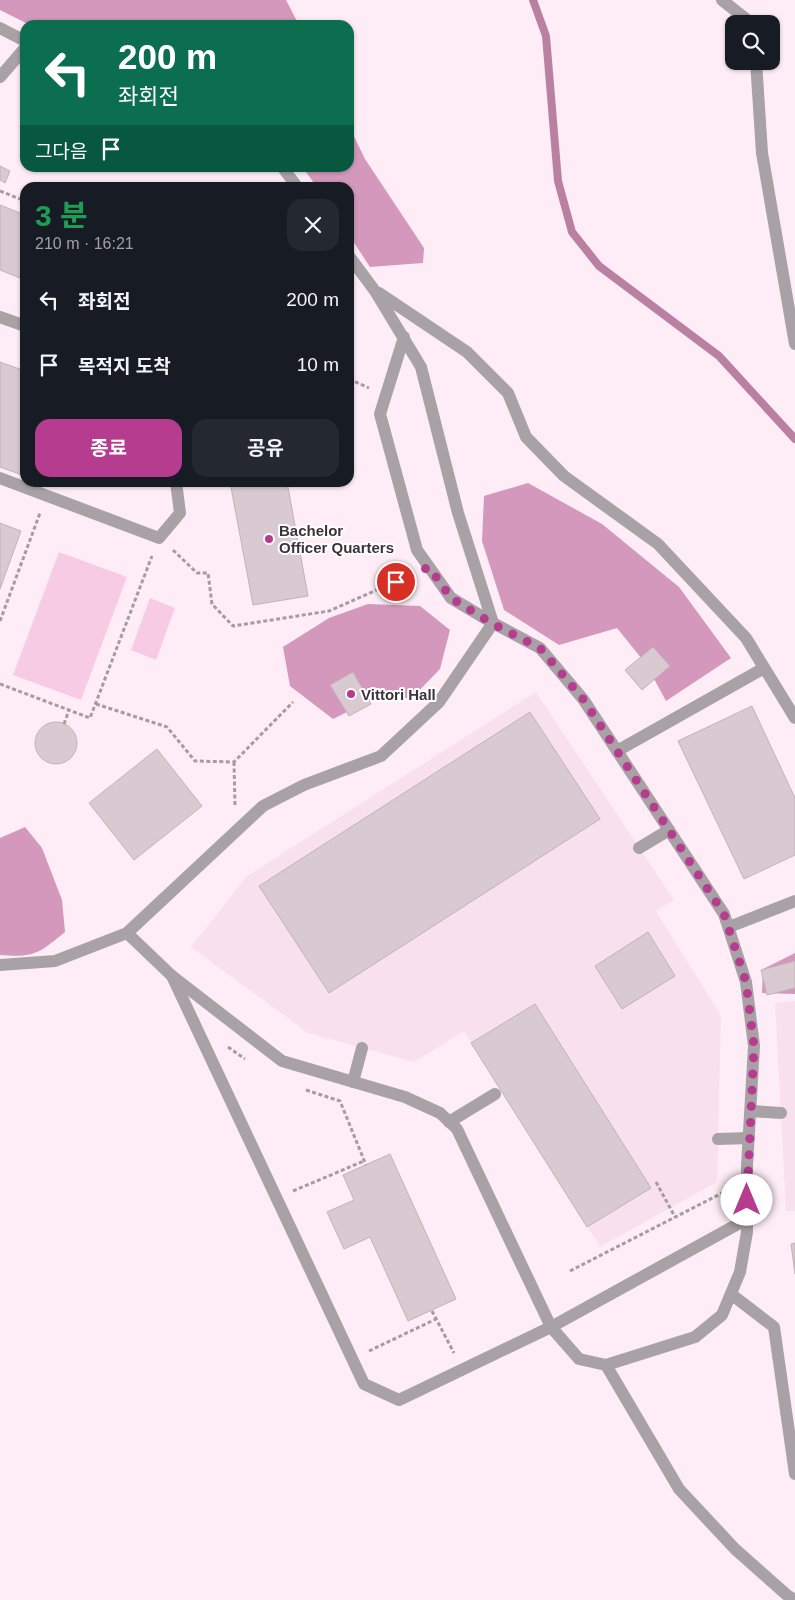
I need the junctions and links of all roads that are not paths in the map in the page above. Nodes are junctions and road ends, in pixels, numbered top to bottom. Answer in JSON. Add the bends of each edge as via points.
{"nodes":[{"id":1,"x":722,"y":0,"type":"edge"},
{"id":2,"x":741,"y":15,"type":"edge"},
{"id":3,"x":0,"y":28,"type":"edge"},
{"id":4,"x":20,"y":38,"type":"edge"},
{"id":5,"x":20,"y":54,"type":"edge"},
{"id":6,"x":758,"y":70,"type":"edge"},
{"id":7,"x":0,"y":77,"type":"edge"},
{"id":8,"x":354,"y":263,"type":"edge"},
{"id":9,"x":375,"y":291,"type":"junction"},
{"id":10,"x":0,"y":317,"type":"edge"},
{"id":11,"x":20,"y":324,"type":"edge"},
{"id":12,"x":404,"y":337,"type":"junction"},
{"id":13,"x":795,"y":344,"type":"edge"},
{"id":14,"x":0,"y":478,"type":"edge"},
{"id":15,"x":20,"y":486,"type":"edge"},
{"id":16,"x":24,"y":487,"type":"edge"},
{"id":17,"x":177,"y":487,"type":"edge"},
{"id":18,"x":493,"y":624,"type":"junction"},
{"id":19,"x":764,"y":668,"type":"junction"},
{"id":20,"x":795,"y":718,"type":"edge"},
{"id":21,"x":617,"y":751,"type":"junction"},
{"id":22,"x":669,"y":830,"type":"junction"},
{"id":23,"x":639,"y":848,"type":"dead end"},
{"id":24,"x":795,"y":901,"type":"edge"},
{"id":25,"x":729,"y":927,"type":"junction"},
{"id":26,"x":127,"y":933,"type":"junction"},
{"id":27,"x":0,"y":965,"type":"edge"},
{"id":28,"x":172,"y":976,"type":"junction"},
{"id":29,"x":362,"y":1048,"type":"dead end"},
{"id":30,"x":353,"y":1082,"type":"junction"},
{"id":31,"x":494,"y":1094,"type":"dead end"},
{"id":32,"x":751,"y":1111,"type":"junction"},
{"id":33,"x":781,"y":1113,"type":"dead end"},
{"id":34,"x":449,"y":1122,"type":"junction"},
{"id":35,"x":718,"y":1138,"type":"dead end"},
{"id":36,"x":749,"y":1138,"type":"junction"},
{"id":37,"x":747,"y":1219,"type":"junction"},
{"id":38,"x":731,"y":1294,"type":"junction"},
{"id":39,"x":551,"y":1327,"type":"junction"},
{"id":40,"x":606,"y":1365,"type":"junction"},
{"id":41,"x":795,"y":1474,"type":"edge"},
{"id":42,"x":795,"y":1600,"type":"edge"}],
"edges":[{"from":1,"to":2,"type":"street"},
{"from":3,"to":4,"type":"street"},
{"from":5,"to":7,"type":"street"},
{"from":6,"to":13,"type":"street","via":[[762,153]]},
{"from":8,"to":9,"type":"street"},
{"from":9,"to":12,"type":"street"},
{"from":9,"to":19,"type":"street","via":[[467,352],[508,393],[526,437],[564,476],[658,544],[746,638]]},
{"from":10,"to":11,"type":"street"},
{"from":12,"to":18,"type":"street","via":[[421,367],[458,513]]},
{"from":12,"to":18,"type":"street","via":[[380,414],[417,550],[451,598]]},
{"from":14,"to":15,"type":"street"},
{"from":16,"to":17,"type":"street","via":[[159,538],[180,513]]},
{"from":18,"to":21,"type":"street","via":[[540,648],[583,699]]},
{"from":18,"to":26,"type":"street","via":[[439,702],[381,756],[263,806]]},
{"from":19,"to":20,"type":"street"},
{"from":19,"to":21,"type":"street"},
{"from":21,"to":22,"type":"street"},
{"from":22,"to":23,"type":"street"},
{"from":22,"to":25,"type":"street","via":[[724,914]]},
{"from":24,"to":25,"type":"street"},
{"from":25,"to":32,"type":"street","via":[[746,982],[754,1046]]},
{"from":26,"to":27,"type":"street","via":[[55,961]]},
{"from":26,"to":28,"type":"street"},
{"from":28,"to":30,"type":"street","via":[[282,1062]]},
{"from":28,"to":39,"type":"street","via":[[364,1384],[399,1400]]},
{"from":29,"to":30,"type":"street"},
{"from":30,"to":34,"type":"street","via":[[405,1097],[440,1113]]},
{"from":31,"to":34,"type":"street"},
{"from":32,"to":33,"type":"street"},
{"from":32,"to":36,"type":"street"},
{"from":34,"to":39,"type":"street","via":[[457,1129]]},
{"from":35,"to":36,"type":"street"},
{"from":36,"to":37,"type":"street"},
{"from":37,"to":38,"type":"street","via":[[740,1272]]},
{"from":37,"to":39,"type":"street"},
{"from":38,"to":40,"type":"street","via":[[722,1315],[695,1337]]},
{"from":38,"to":41,"type":"street","via":[[774,1327]]},
{"from":39,"to":40,"type":"street","via":[[579,1358]]},
{"from":40,"to":42,"type":"street","via":[[679,1489],[735,1549]]}]}
